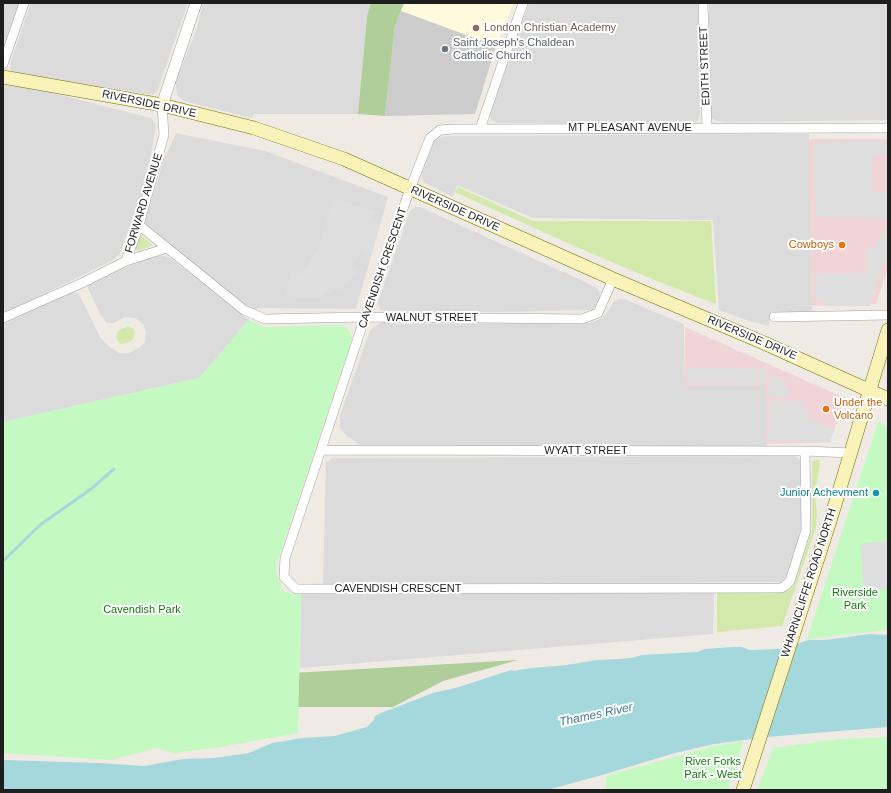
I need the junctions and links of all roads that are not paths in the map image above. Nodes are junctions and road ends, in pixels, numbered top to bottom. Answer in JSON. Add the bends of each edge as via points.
{"nodes":[{"id":1,"x":24,"y":3,"type":"edge"},
{"id":2,"x":196,"y":3,"type":"edge"},
{"id":3,"x":523,"y":3,"type":"edge"},
{"id":4,"x":703,"y":3,"type":"edge"},
{"id":5,"x":3,"y":64,"type":"edge"},
{"id":6,"x":3,"y":77,"type":"edge"},
{"id":7,"x":162,"y":105,"type":"junction"},
{"id":8,"x":707,"y":128,"type":"junction"},
{"id":9,"x":888,"y":128,"type":"edge"},
{"id":10,"x":480,"y":129,"type":"junction"},
{"id":11,"x":410,"y":189,"type":"junction"},
{"id":12,"x":139,"y":225,"type":"junction"},
{"id":13,"x":167,"y":248,"type":"junction"},
{"id":14,"x":126,"y":261,"type":"junction"},
{"id":15,"x":613,"y":279,"type":"junction"},
{"id":16,"x":888,"y":315,"type":"edge"},
{"id":17,"x":365,"y":317,"type":"junction"},
{"id":18,"x":774,"y":317,"type":"dead end"},
{"id":19,"x":3,"y":318,"type":"edge"},
{"id":20,"x":888,"y":330,"type":"edge"},
{"id":21,"x":870,"y":391,"type":"junction"},
{"id":22,"x":888,"y":399,"type":"edge"},
{"id":23,"x":321,"y":450,"type":"junction"},
{"id":24,"x":805,"y":451,"type":"junction"},
{"id":25,"x":851,"y":453,"type":"junction"},
{"id":26,"x":743,"y":790,"type":"edge"}],
"edges":[{"from":1,"to":5,"type":"street"},
{"from":2,"to":7,"type":"street"},
{"from":3,"to":10,"type":"street"},
{"from":4,"to":8,"type":"street","name":"EDITH STREET"},
{"from":6,"to":7,"type":"main road","name":"RIVERSIDE DRIVE"},
{"from":7,"to":11,"type":"main road","name":"RIVERSIDE DRIVE","via":[[258,129],[344,159]]},
{"from":7,"to":12,"type":"street","name":"FORWARD AVENUE","via":[[164,135]]},
{"from":8,"to":9,"type":"street","name":"MT PLEASANT AVENUE"},
{"from":8,"to":10,"type":"street","name":"MT PLEASANT AVENUE"},
{"from":10,"to":11,"type":"street","name":"MT PLEASANT AVENUE","via":[[440,130],[430,138]]},
{"from":11,"to":15,"type":"main road","name":"RIVERSIDE DRIVE"},
{"from":11,"to":17,"type":"street","name":"CAVENDISH CRESCENT"},
{"from":12,"to":13,"type":"street","name":"WALNUT STREET"},
{"from":12,"to":14,"type":"street","name":"FORWARD AVENUE"},
{"from":13,"to":14,"type":"street"},
{"from":13,"to":17,"type":"street","name":"WALNUT STREET","via":[[244,310],[266,319]]},
{"from":14,"to":19,"type":"street","name":"FORWARD AVENUE"},
{"from":15,"to":17,"type":"street","name":"WALNUT STREET","via":[[598,313],[582,319]]},
{"from":15,"to":21,"type":"main road","name":"RIVERSIDE DRIVE"},
{"from":16,"to":18,"type":"street"},
{"from":17,"to":23,"type":"street","name":"CAVENDISH CRESCENT"},
{"from":20,"to":21,"type":"main road","name":"WHARNCLIFFE ROAD NORTH"},
{"from":21,"to":22,"type":"main road","name":"RIVERSIDE DRIVE"},
{"from":21,"to":25,"type":"main road","name":"WHARNCLIFFE ROAD NORTH"},
{"from":23,"to":24,"type":"street","name":"WYATT STREET"},
{"from":23,"to":24,"type":"street","name":"CAVENDISH CRESCENT","via":[[285,558],[284,577],[296,589],[780,588],[790,581],[806,530]]},
{"from":24,"to":25,"type":"street","name":"WYATT STREET"},
{"from":25,"to":26,"type":"main road","name":"WHARNCLIFFE ROAD NORTH"}]}
